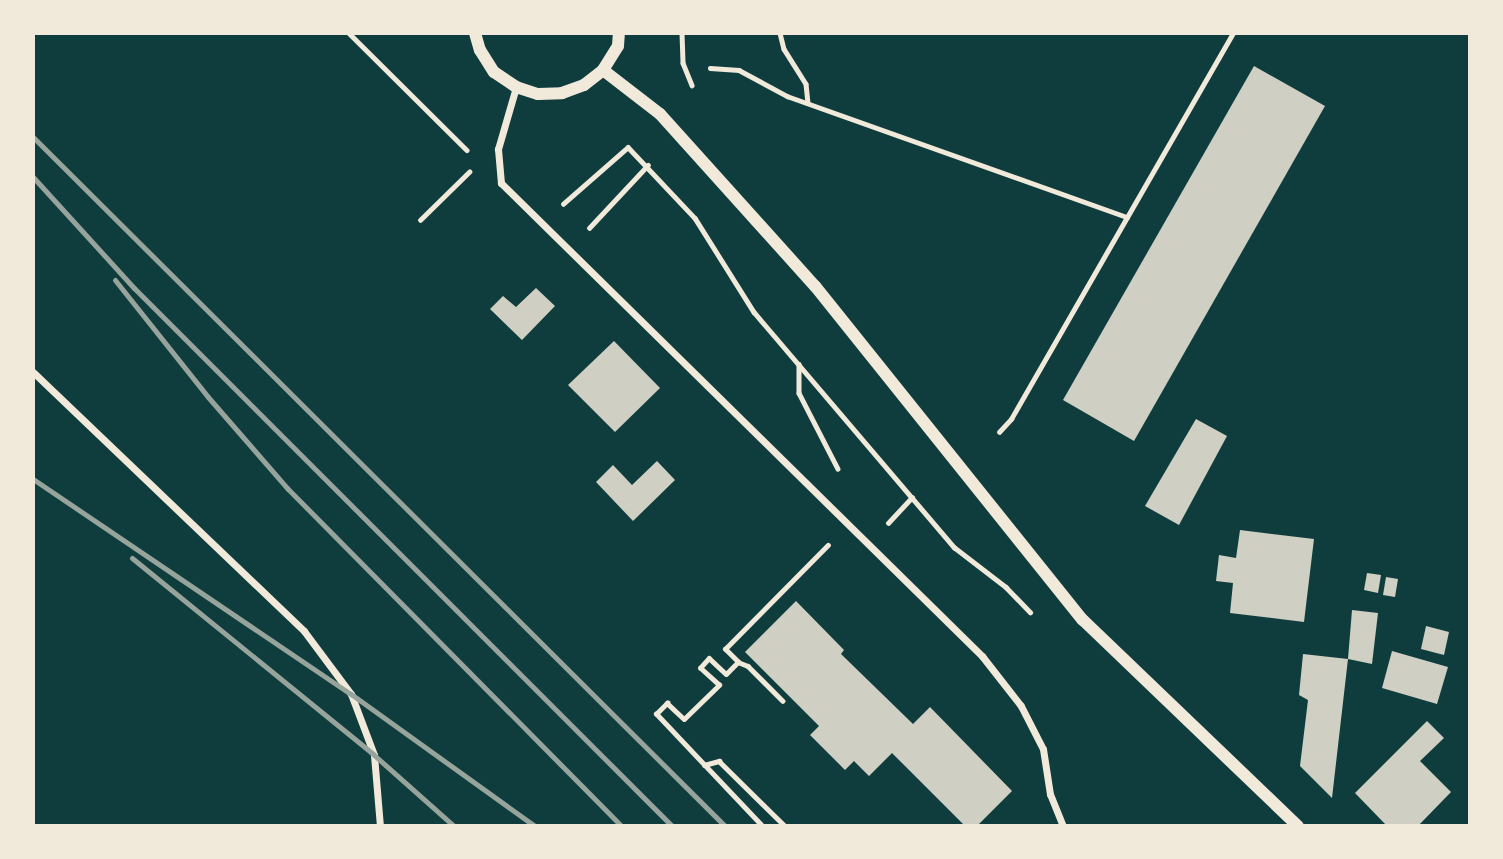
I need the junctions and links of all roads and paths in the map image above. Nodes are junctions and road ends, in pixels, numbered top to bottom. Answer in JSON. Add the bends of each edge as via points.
{"nodes":[{"id":1,"x":349,"y":33,"type":"edge"},
{"id":2,"x":475,"y":33,"type":"edge"},
{"id":3,"x":620,"y":33,"type":"edge"},
{"id":4,"x":682,"y":33,"type":"edge"},
{"id":5,"x":780,"y":33,"type":"edge"},
{"id":6,"x":1233,"y":33,"type":"edge"},
{"id":7,"x":710,"y":68,"type":"dead end"},
{"id":8,"x":603,"y":70,"type":"junction"},
{"id":9,"x":692,"y":85,"type":"dead end"},
{"id":10,"x":516,"y":88,"type":"junction"},
{"id":11,"x":808,"y":103,"type":"junction"},
{"id":12,"x":479,"y":162,"type":"junction"},
{"id":13,"x":648,"y":164,"type":"junction"},
{"id":14,"x":501,"y":183,"type":"junction"},
{"id":15,"x":1127,"y":217,"type":"junction"},
{"id":16,"x":420,"y":220,"type":"dead end"},
{"id":17,"x":542,"y":223,"type":"junction"},
{"id":18,"x":569,"y":249,"type":"junction"},
{"id":19,"x":799,"y":363,"type":"junction"},
{"id":20,"x":33,"y":373,"type":"edge"},
{"id":21,"x":999,"y":432,"type":"dead end"},
{"id":22,"x":844,"y":481,"type":"dead end"},
{"id":23,"x":878,"y":515,"type":"dead end"},
{"id":24,"x":887,"y":524,"type":"dead end"},
{"id":25,"x":849,"y":525,"type":"junction"},
{"id":26,"x":1033,"y":615,"type":"dead end"},
{"id":27,"x":738,"y":662,"type":"junction"},
{"id":28,"x":783,"y":701,"type":"dead end"},
{"id":29,"x":703,"y":765,"type":"junction"},
{"id":30,"x":380,"y":826,"type":"edge"},
{"id":31,"x":762,"y":826,"type":"edge"},
{"id":32,"x":785,"y":826,"type":"edge"},
{"id":33,"x":1063,"y":826,"type":"edge"},
{"id":34,"x":1298,"y":826,"type":"edge"}],
"edges":[{"from":1,"to":12,"type":"path"},
{"from":2,"to":10,"type":"street","via":[[494,72]]},
{"from":3,"to":8,"type":"street","via":[[618,46]]},
{"from":4,"to":9,"type":"path","via":[[683,63]]},
{"from":5,"to":11,"type":"path","via":[[784,49],[806,84]]},
{"from":6,"to":15,"type":"path"},
{"from":7,"to":11,"type":"path","via":[[739,70]]},
{"from":8,"to":10,"type":"street","via":[[584,85],[562,93],[538,94]]},
{"from":8,"to":34,"type":"street","via":[[660,114],[815,286],[1083,620]]},
{"from":10,"to":14,"type":"street","via":[[498,149]]},
{"from":11,"to":15,"type":"path"},
{"from":12,"to":14,"type":"path"},
{"from":12,"to":16,"type":"path"},
{"from":13,"to":17,"type":"path","via":[[628,147]]},
{"from":13,"to":18,"type":"path"},
{"from":13,"to":19,"type":"path","via":[[695,218],[754,312]]},
{"from":14,"to":17,"type":"street"},
{"from":15,"to":21,"type":"path","via":[[1012,419]]},
{"from":17,"to":18,"type":"street"},
{"from":18,"to":25,"type":"street"},
{"from":19,"to":22,"type":"path","via":[[799,393]]},
{"from":19,"to":26,"type":"path","via":[[954,547],[1006,587]]},
{"from":20,"to":30,"type":"street","via":[[304,631],[351,694],[374,755]]},
{"from":23,"to":24,"type":"path"},
{"from":25,"to":27,"type":"path","via":[[725,649]]},
{"from":25,"to":33,"type":"street","via":[[982,656],[1021,706],[1043,749],[1050,794]]},
{"from":27,"to":28,"type":"path","via":[[748,666]]},
{"from":27,"to":29,"type":"path","via":[[726,674],[709,658],[700,668],[719,685],[684,719],[667,703],[656,714]]},
{"from":29,"to":31,"type":"path"},
{"from":29,"to":32,"type":"path","via":[[719,761]]}]}
